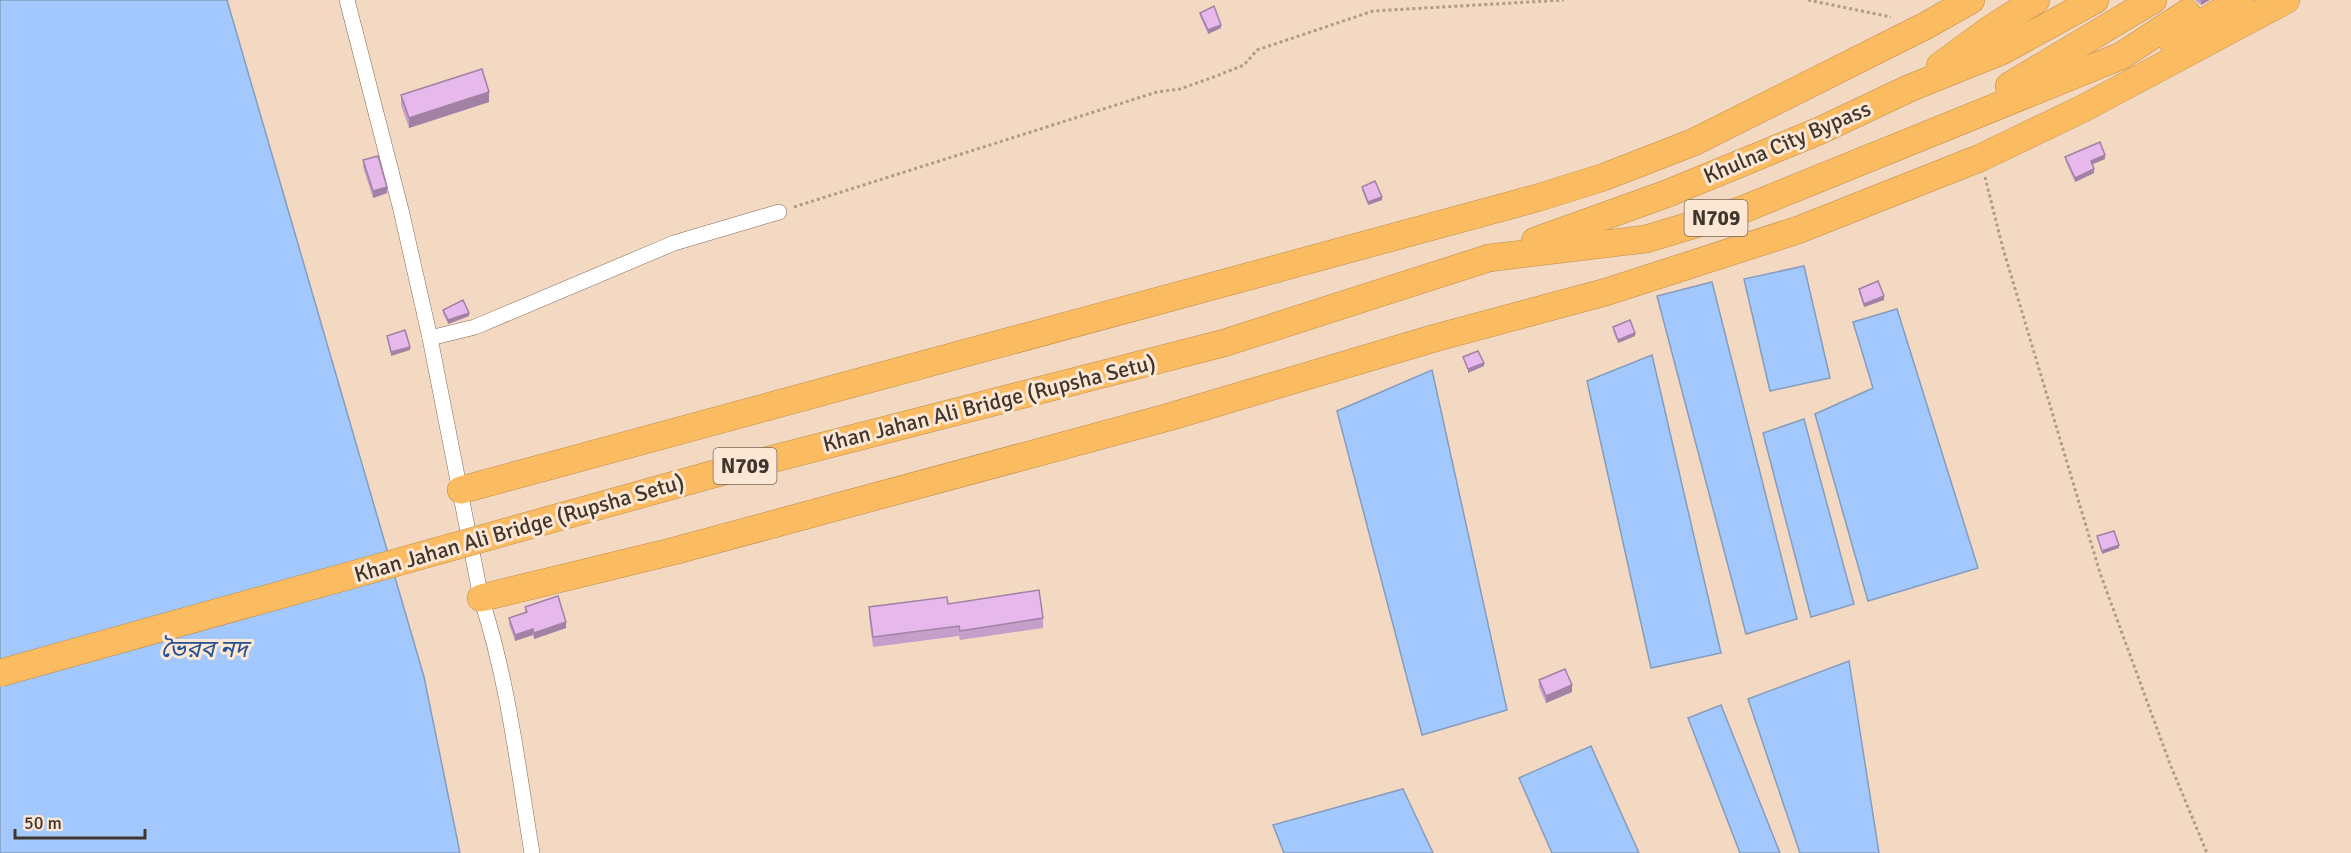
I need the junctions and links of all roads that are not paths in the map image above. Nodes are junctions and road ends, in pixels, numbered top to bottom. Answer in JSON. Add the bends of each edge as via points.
{"nodes":[{"id":1,"x":347,"y":0,"type":"edge"},
{"id":2,"x":1971,"y":0,"type":"edge"},
{"id":3,"x":2036,"y":0,"type":"edge"},
{"id":4,"x":2067,"y":0,"type":"edge"},
{"id":5,"x":2095,"y":0,"type":"edge"},
{"id":6,"x":2120,"y":0,"type":"edge"},
{"id":7,"x":2153,"y":0,"type":"edge"},
{"id":8,"x":2240,"y":0,"type":"edge"},
{"id":9,"x":2286,"y":0,"type":"edge"},
{"id":10,"x":2184,"y":7,"type":"edge"},
{"id":11,"x":1911,"y":88,"type":"junction"},
{"id":12,"x":1931,"y":133,"type":"junction"},
{"id":13,"x":779,"y":212,"type":"road end"},
{"id":14,"x":1489,"y":258,"type":"junction"},
{"id":15,"x":430,"y":338,"type":"junction"},
{"id":16,"x":461,"y":490,"type":"junction"},
{"id":17,"x":481,"y":598,"type":"junction"},
{"id":18,"x":0,"y":673,"type":"edge"},
{"id":19,"x":532,"y":853,"type":"edge"}],
"edges":[{"from":1,"to":15,"type":"street"},
{"from":2,"to":16,"type":"highway","via":[[1694,142],[1604,177]]},
{"from":3,"to":11,"type":"highway","name":"Khulna City Bypass","number":"N709"},
{"from":4,"to":11,"type":"highway","name":"Khulna City Bypass","number":"N709"},
{"from":5,"to":11,"type":"highway","name":"Khulna City Bypass","number":"N709","via":[[2002,51]]},
{"from":6,"to":11,"type":"highway","name":"Khulna City Bypass","number":"N709","via":[[2007,60]]},
{"from":7,"to":12,"type":"highway","name":"Khulna City Bypass","number":"N709"},
{"from":8,"to":12,"type":"highway","name":"Khulna City Bypass","number":"N709","via":[[2126,66],[2032,102]]},
{"from":9,"to":17,"type":"highway","via":[[2082,109],[1980,158],[1798,230],[1606,292],[1434,338],[1158,420],[686,548]]},
{"from":10,"to":12,"type":"highway","name":"Khulna City Bypass","number":"N709","via":[[2121,56]]},
{"from":11,"to":14,"type":"highway","name":"Khulna City Bypass","number":"N709","via":[[1666,194]]},
{"from":12,"to":14,"type":"highway","name":"Khulna City Bypass","number":"N709","via":[[1739,211],[1646,239]]},
{"from":13,"to":15,"type":"street","via":[[674,243],[475,327]]},
{"from":14,"to":18,"type":"highway","name":"Khan Jahan Ali Bridge (Rupsha Setu)","number":"N709","bridge":true,"via":[[1224,343],[710,475]]},
{"from":15,"to":16,"type":"street"},
{"from":16,"to":17,"type":"street"},
{"from":17,"to":19,"type":"street","via":[[493,634],[512,729]]}]}
